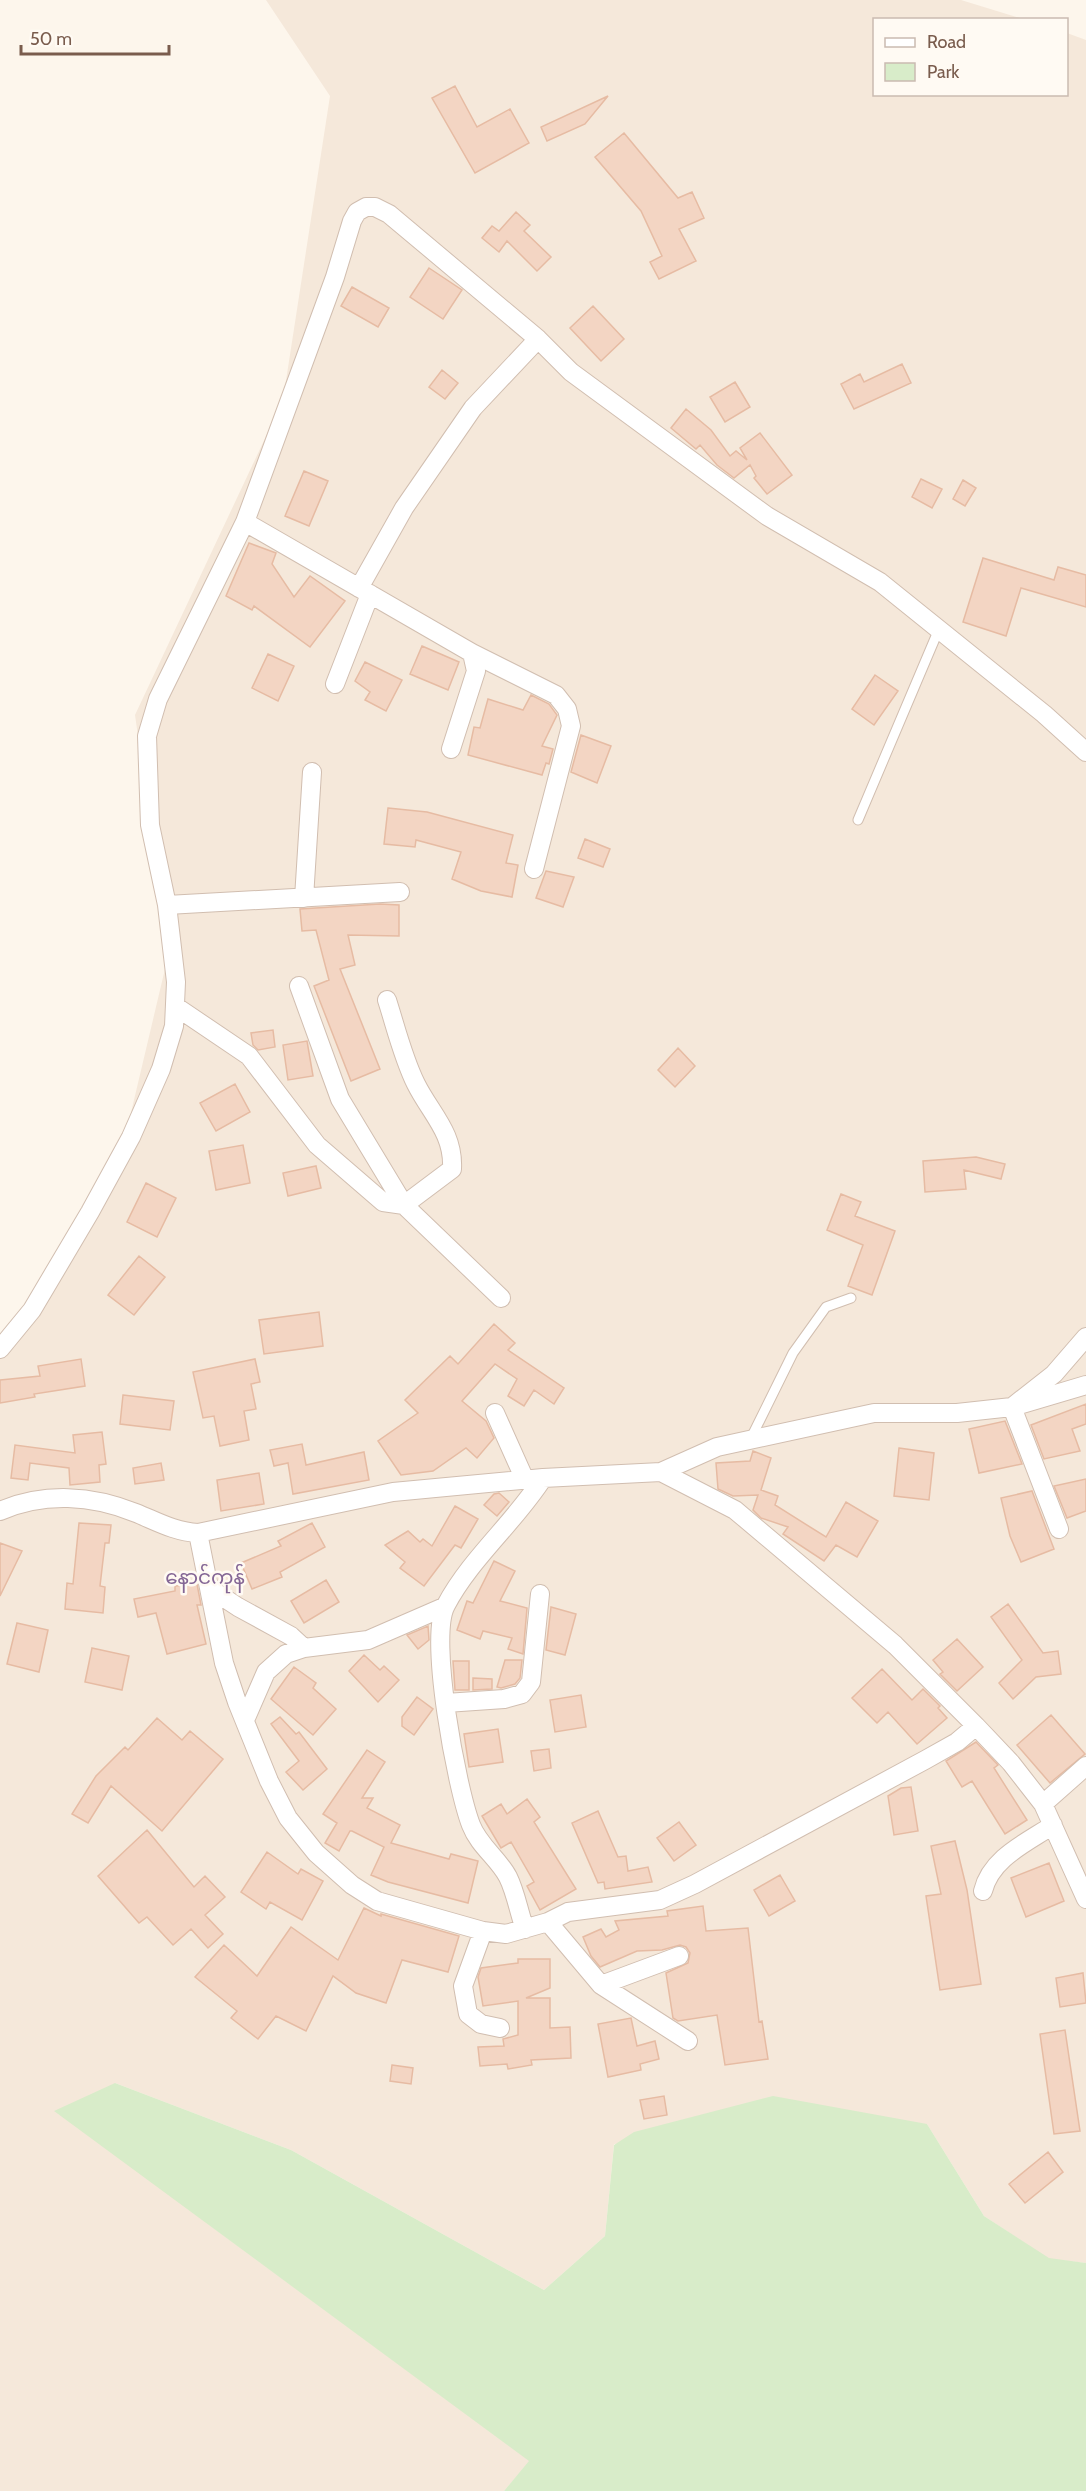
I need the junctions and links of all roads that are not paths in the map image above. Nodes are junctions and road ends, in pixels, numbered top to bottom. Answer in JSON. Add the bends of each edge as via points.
{"nodes":[{"id":1,"x":538,"y":339,"type":"junction"},
{"id":2,"x":245,"y":522,"type":"junction"},
{"id":3,"x":365,"y":591,"type":"junction"},
{"id":4,"x":939,"y":628,"type":"junction"},
{"id":5,"x":472,"y":653,"type":"junction"},
{"id":6,"x":335,"y":684,"type":"dead end"},
{"id":7,"x":451,"y":748,"type":"dead end"},
{"id":8,"x":1086,"y":752,"type":"edge"},
{"id":9,"x":312,"y":772,"type":"dead end"},
{"id":10,"x":858,"y":820,"type":"dead end"},
{"id":11,"x":534,"y":869,"type":"dead end"},
{"id":12,"x":400,"y":892,"type":"dead end"},
{"id":13,"x":303,"y":898,"type":"junction"},
{"id":14,"x":167,"y":905,"type":"junction"},
{"id":15,"x":299,"y":986,"type":"dead end"},
{"id":16,"x":387,"y":1000,"type":"dead end"},
{"id":17,"x":175,"y":1006,"type":"junction"},
{"id":18,"x":404,"y":1204,"type":"junction"},
{"id":19,"x":851,"y":1298,"type":"dead end"},
{"id":20,"x":501,"y":1299,"type":"dead end"},
{"id":21,"x":1086,"y":1336,"type":"edge"},
{"id":22,"x":0,"y":1349,"type":"edge"},
{"id":23,"x":1086,"y":1385,"type":"edge"},
{"id":24,"x":1012,"y":1407,"type":"junction"},
{"id":25,"x":495,"y":1413,"type":"dead end"},
{"id":26,"x":750,"y":1440,"type":"junction"},
{"id":27,"x":661,"y":1472,"type":"junction"},
{"id":28,"x":534,"y":1479,"type":"junction"},
{"id":29,"x":0,"y":1511,"type":"edge"},
{"id":30,"x":1059,"y":1529,"type":"dead end"},
{"id":31,"x":198,"y":1533,"type":"junction"},
{"id":32,"x":209,"y":1588,"type":"junction"},
{"id":33,"x":540,"y":1594,"type":"dead end"},
{"id":34,"x":444,"y":1606,"type":"junction"},
{"id":35,"x":304,"y":1648,"type":"junction"},
{"id":36,"x":446,"y":1703,"type":"junction"},
{"id":37,"x":244,"y":1720,"type":"junction"},
{"id":38,"x":976,"y":1726,"type":"junction"},
{"id":39,"x":1086,"y":1766,"type":"edge"},
{"id":40,"x":1043,"y":1804,"type":"junction"},
{"id":41,"x":1053,"y":1825,"type":"junction"},
{"id":42,"x":983,"y":1891,"type":"dead end"},
{"id":43,"x":1086,"y":1899,"type":"edge"},
{"id":44,"x":548,"y":1922,"type":"junction"},
{"id":45,"x":525,"y":1929,"type":"junction"},
{"id":46,"x":483,"y":1930,"type":"junction"},
{"id":47,"x":679,"y":1956,"type":"dead end"},
{"id":48,"x":601,"y":1984,"type":"junction"},
{"id":49,"x":500,"y":2028,"type":"dead end"},
{"id":50,"x":688,"y":2041,"type":"dead end"}],
"edges":[{"from":1,"to":2,"type":"street","via":[[389,214],[375,207],[357,212]]},
{"from":1,"to":3,"type":"street","via":[[473,408],[404,508]]},
{"from":1,"to":4,"type":"street","via":[[571,372],[766,516],[880,582]]},
{"from":2,"to":3,"type":"street"},
{"from":2,"to":14,"type":"street","via":[[158,699],[147,736],[150,825]]},
{"from":3,"to":5,"type":"street"},
{"from":3,"to":6,"type":"street"},
{"from":4,"to":8,"type":"street"},
{"from":4,"to":10,"type":"lane"},
{"from":5,"to":7,"type":"street","via":[[476,670]]},
{"from":5,"to":11,"type":"street","via":[[556,695],[567,709],[571,726]]},
{"from":9,"to":13,"type":"street"},
{"from":12,"to":13,"type":"street"},
{"from":13,"to":14,"type":"street"},
{"from":14,"to":17,"type":"street"},
{"from":15,"to":18,"type":"street","via":[[340,1099]]},
{"from":16,"to":18,"type":"street","via":[[416,1084],[453,1152],[452,1169]]},
{"from":17,"to":18,"type":"street","via":[[249,1056],[317,1145],[383,1202]]},
{"from":17,"to":22,"type":"street","via":[[174,1026],[161,1069],[130,1137],[32,1310]]},
{"from":18,"to":20,"type":"street"},
{"from":19,"to":26,"type":"lane","via":[[826,1307],[793,1353]]},
{"from":21,"to":24,"type":"street","via":[[1054,1374]]},
{"from":23,"to":24,"type":"street"},
{"from":24,"to":26,"type":"street","via":[[957,1413],[873,1413]]},
{"from":24,"to":30,"type":"street"},
{"from":25,"to":28,"type":"street"},
{"from":26,"to":27,"type":"street","via":[[717,1447]]},
{"from":27,"to":28,"type":"street"},
{"from":27,"to":38,"type":"street","via":[[735,1510],[895,1645]]},
{"from":28,"to":31,"type":"street","via":[[393,1492]]},
{"from":28,"to":34,"type":"street","via":[[525,1507]]},
{"from":29,"to":31,"type":"street","via":[[67,1496],[113,1505],[177,1530]]},
{"from":31,"to":32,"type":"street"},
{"from":32,"to":35,"type":"street","via":[[291,1636]]},
{"from":32,"to":37,"type":"street","via":[[224,1663]]},
{"from":33,"to":36,"type":"street","via":[[531,1682],[522,1694]]},
{"from":34,"to":35,"type":"street","via":[[368,1640]]},
{"from":34,"to":36,"type":"street","via":[[440,1630]]},
{"from":35,"to":37,"type":"street","via":[[274,1662]]},
{"from":36,"to":45,"type":"street","via":[[462,1802],[472,1829],[508,1878]]},
{"from":37,"to":46,"type":"street","via":[[288,1818],[316,1853],[352,1885],[377,1901]]},
{"from":38,"to":40,"type":"street","via":[[1011,1762]]},
{"from":38,"to":44,"type":"street","via":[[925,1760],[695,1884],[660,1900],[576,1911]]},
{"from":39,"to":40,"type":"street"},
{"from":40,"to":41,"type":"street"},
{"from":41,"to":42,"type":"street","via":[[1002,1859],[986,1876]]},
{"from":41,"to":43,"type":"street"},
{"from":44,"to":45,"type":"street"},
{"from":44,"to":48,"type":"street"},
{"from":45,"to":46,"type":"street","via":[[506,1934]]},
{"from":46,"to":49,"type":"street","via":[[463,1986],[468,2014],[481,2024]]},
{"from":47,"to":48,"type":"street"},
{"from":48,"to":50,"type":"street"}]}
